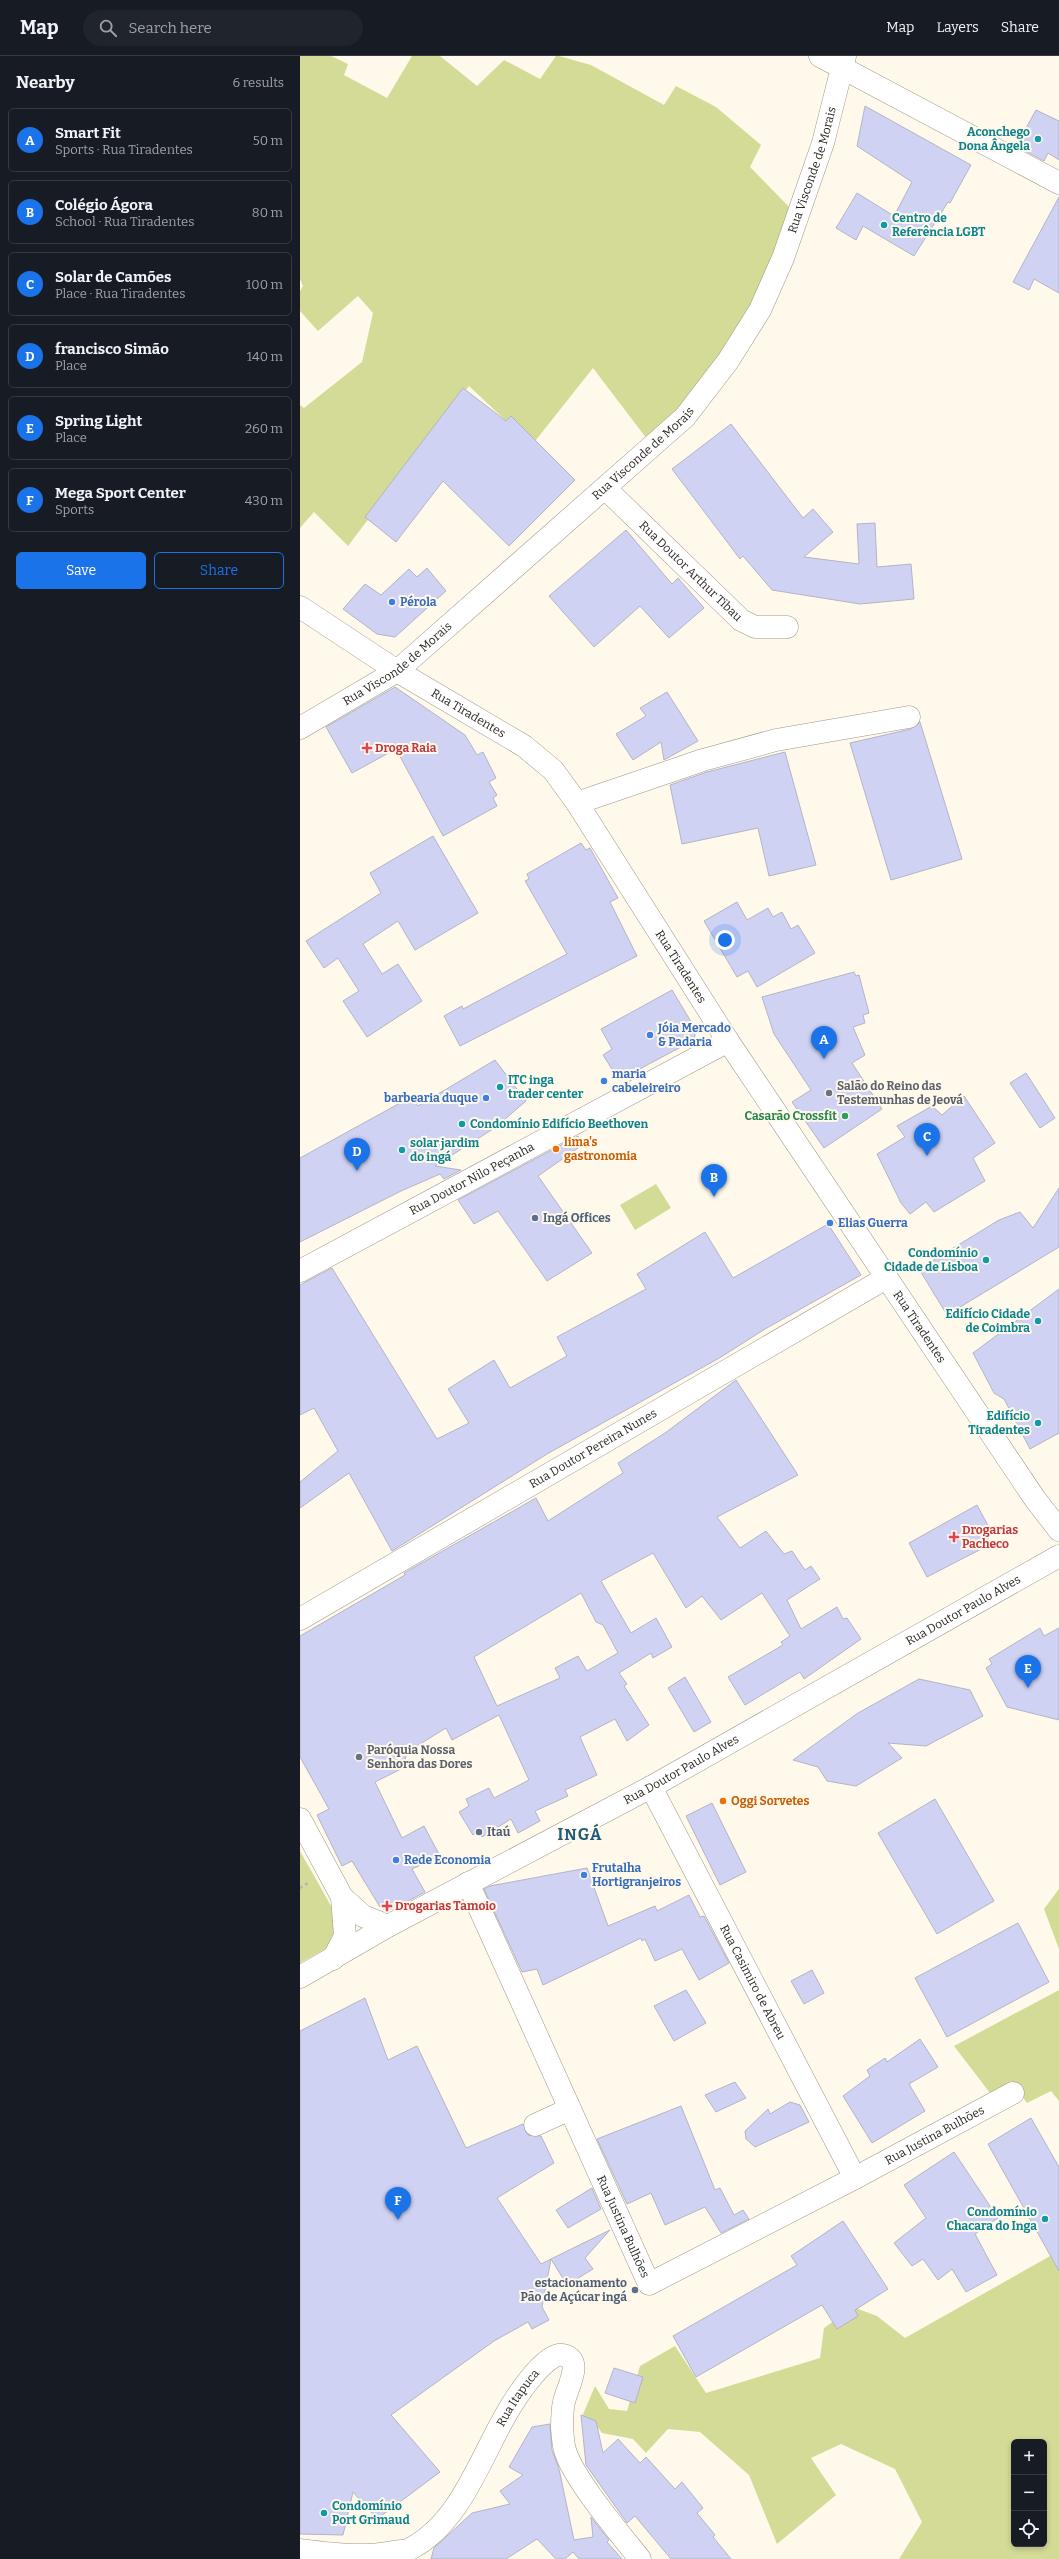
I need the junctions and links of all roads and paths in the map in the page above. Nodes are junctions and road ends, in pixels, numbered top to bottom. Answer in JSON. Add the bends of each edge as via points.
{"nodes":[{"id":1,"x":820,"y":56,"type":"edge"},
{"id":2,"x":844,"y":62,"type":"edge"},
{"id":3,"x":1059,"y":183,"type":"edge"},
{"id":4,"x":606,"y":489,"type":"junction"},
{"id":5,"x":300,"y":607,"type":"edge"},
{"id":6,"x":787,"y":627,"type":"dead end"},
{"id":7,"x":397,"y":671,"type":"junction"},
{"id":8,"x":909,"y":717,"type":"dead end"},
{"id":9,"x":300,"y":728,"type":"edge"},
{"id":10,"x":577,"y":803,"type":"junction"},
{"id":11,"x":728,"y":1041,"type":"junction"},
{"id":12,"x":300,"y":1271,"type":"edge"},
{"id":13,"x":886,"y":1278,"type":"junction"},
{"id":14,"x":1059,"y":1530,"type":"edge"},
{"id":15,"x":1059,"y":1556,"type":"edge"},
{"id":16,"x":300,"y":1619,"type":"edge"},
{"id":17,"x":651,"y":1787,"type":"junction"},
{"id":18,"x":300,"y":1819,"type":"edge"},
{"id":19,"x":316,"y":1879,"type":"dead end"},
{"id":20,"x":468,"y":1883,"type":"junction"},
{"id":21,"x":300,"y":1888,"type":"edge"},
{"id":22,"x":342,"y":1897,"type":"junction"},
{"id":23,"x":388,"y":1926,"type":"junction"},
{"id":24,"x":333,"y":1959,"type":"junction"},
{"id":25,"x":300,"y":1978,"type":"edge"},
{"id":26,"x":1013,"y":2093,"type":"dead end"},
{"id":27,"x":570,"y":2109,"type":"junction"},
{"id":28,"x":535,"y":2125,"type":"dead end"},
{"id":29,"x":855,"y":2178,"type":"junction"},
{"id":30,"x":300,"y":2550,"type":"edge"},
{"id":31,"x":640,"y":2559,"type":"edge"}],
"edges":[{"from":1,"to":2,"type":"street"},
{"from":2,"to":3,"type":"street"},
{"from":2,"to":4,"type":"street","name":"Rua Visconde de Morais","via":[[823,143],[802,209],[760,310],[728,361],[685,418]]},
{"from":4,"to":6,"type":"street","name":"Rua Doutor Arthur Tibau","via":[[741,620],[755,627]]},
{"from":4,"to":7,"type":"street","name":"Rua Visconde de Morais"},
{"from":5,"to":7,"type":"street","name":"Rua Tiradentes"},
{"from":7,"to":9,"type":"street","name":"Rua Visconde de Morais"},
{"from":7,"to":10,"type":"street","name":"Rua Tiradentes","via":[[524,746],[553,770]]},
{"from":8,"to":10,"type":"street","via":[[776,740],[703,760]]},
{"from":10,"to":11,"type":"street","name":"Rua Tiradentes"},
{"from":11,"to":12,"type":"street","name":"Rua Doutor Nilo Peçanha"},
{"from":11,"to":13,"type":"street","name":"Rua Tiradentes"},
{"from":13,"to":14,"type":"street","name":"Rua Tiradentes","via":[[1035,1499]]},
{"from":13,"to":16,"type":"street","name":"Rua Doutor Pereira Nunes"},
{"from":15,"to":17,"type":"street","name":"Rua Doutor Paulo Alves"},
{"from":17,"to":20,"type":"street","name":"Rua Doutor Paulo Alves"},
{"from":17,"to":29,"type":"street","name":"Rua Casimiro de Abreu"},
{"from":18,"to":22,"type":"street"},
{"from":19,"to":21,"type":"path"},
{"from":20,"to":23,"type":"street","name":"Rua Doutor Paulo Alves"},
{"from":20,"to":27,"type":"street","name":"Rua Justina Bulhões"},
{"from":22,"to":23,"type":"street","via":[[363,1916]]},
{"from":22,"to":24,"type":"street","via":[[345,1936]]},
{"from":23,"to":24,"type":"street","name":"Rua Doutor Paulo Alves"},
{"from":24,"to":25,"type":"street","name":"Rua Doutor Paulo Alves"},
{"from":26,"to":29,"type":"street","name":"Rua Justina Bulhões"},
{"from":27,"to":28,"type":"street"},
{"from":27,"to":29,"type":"street","name":"Rua Justina Bulhões","via":[[649,2284]]},
{"from":30,"to":31,"type":"street","name":"Rua Itapuca","via":[[374,2556],[410,2549],[448,2520],[494,2432],[523,2386],[558,2354],[572,2360],[574,2366],[564,2402],[562,2427],[565,2451],[581,2479]]}]}
